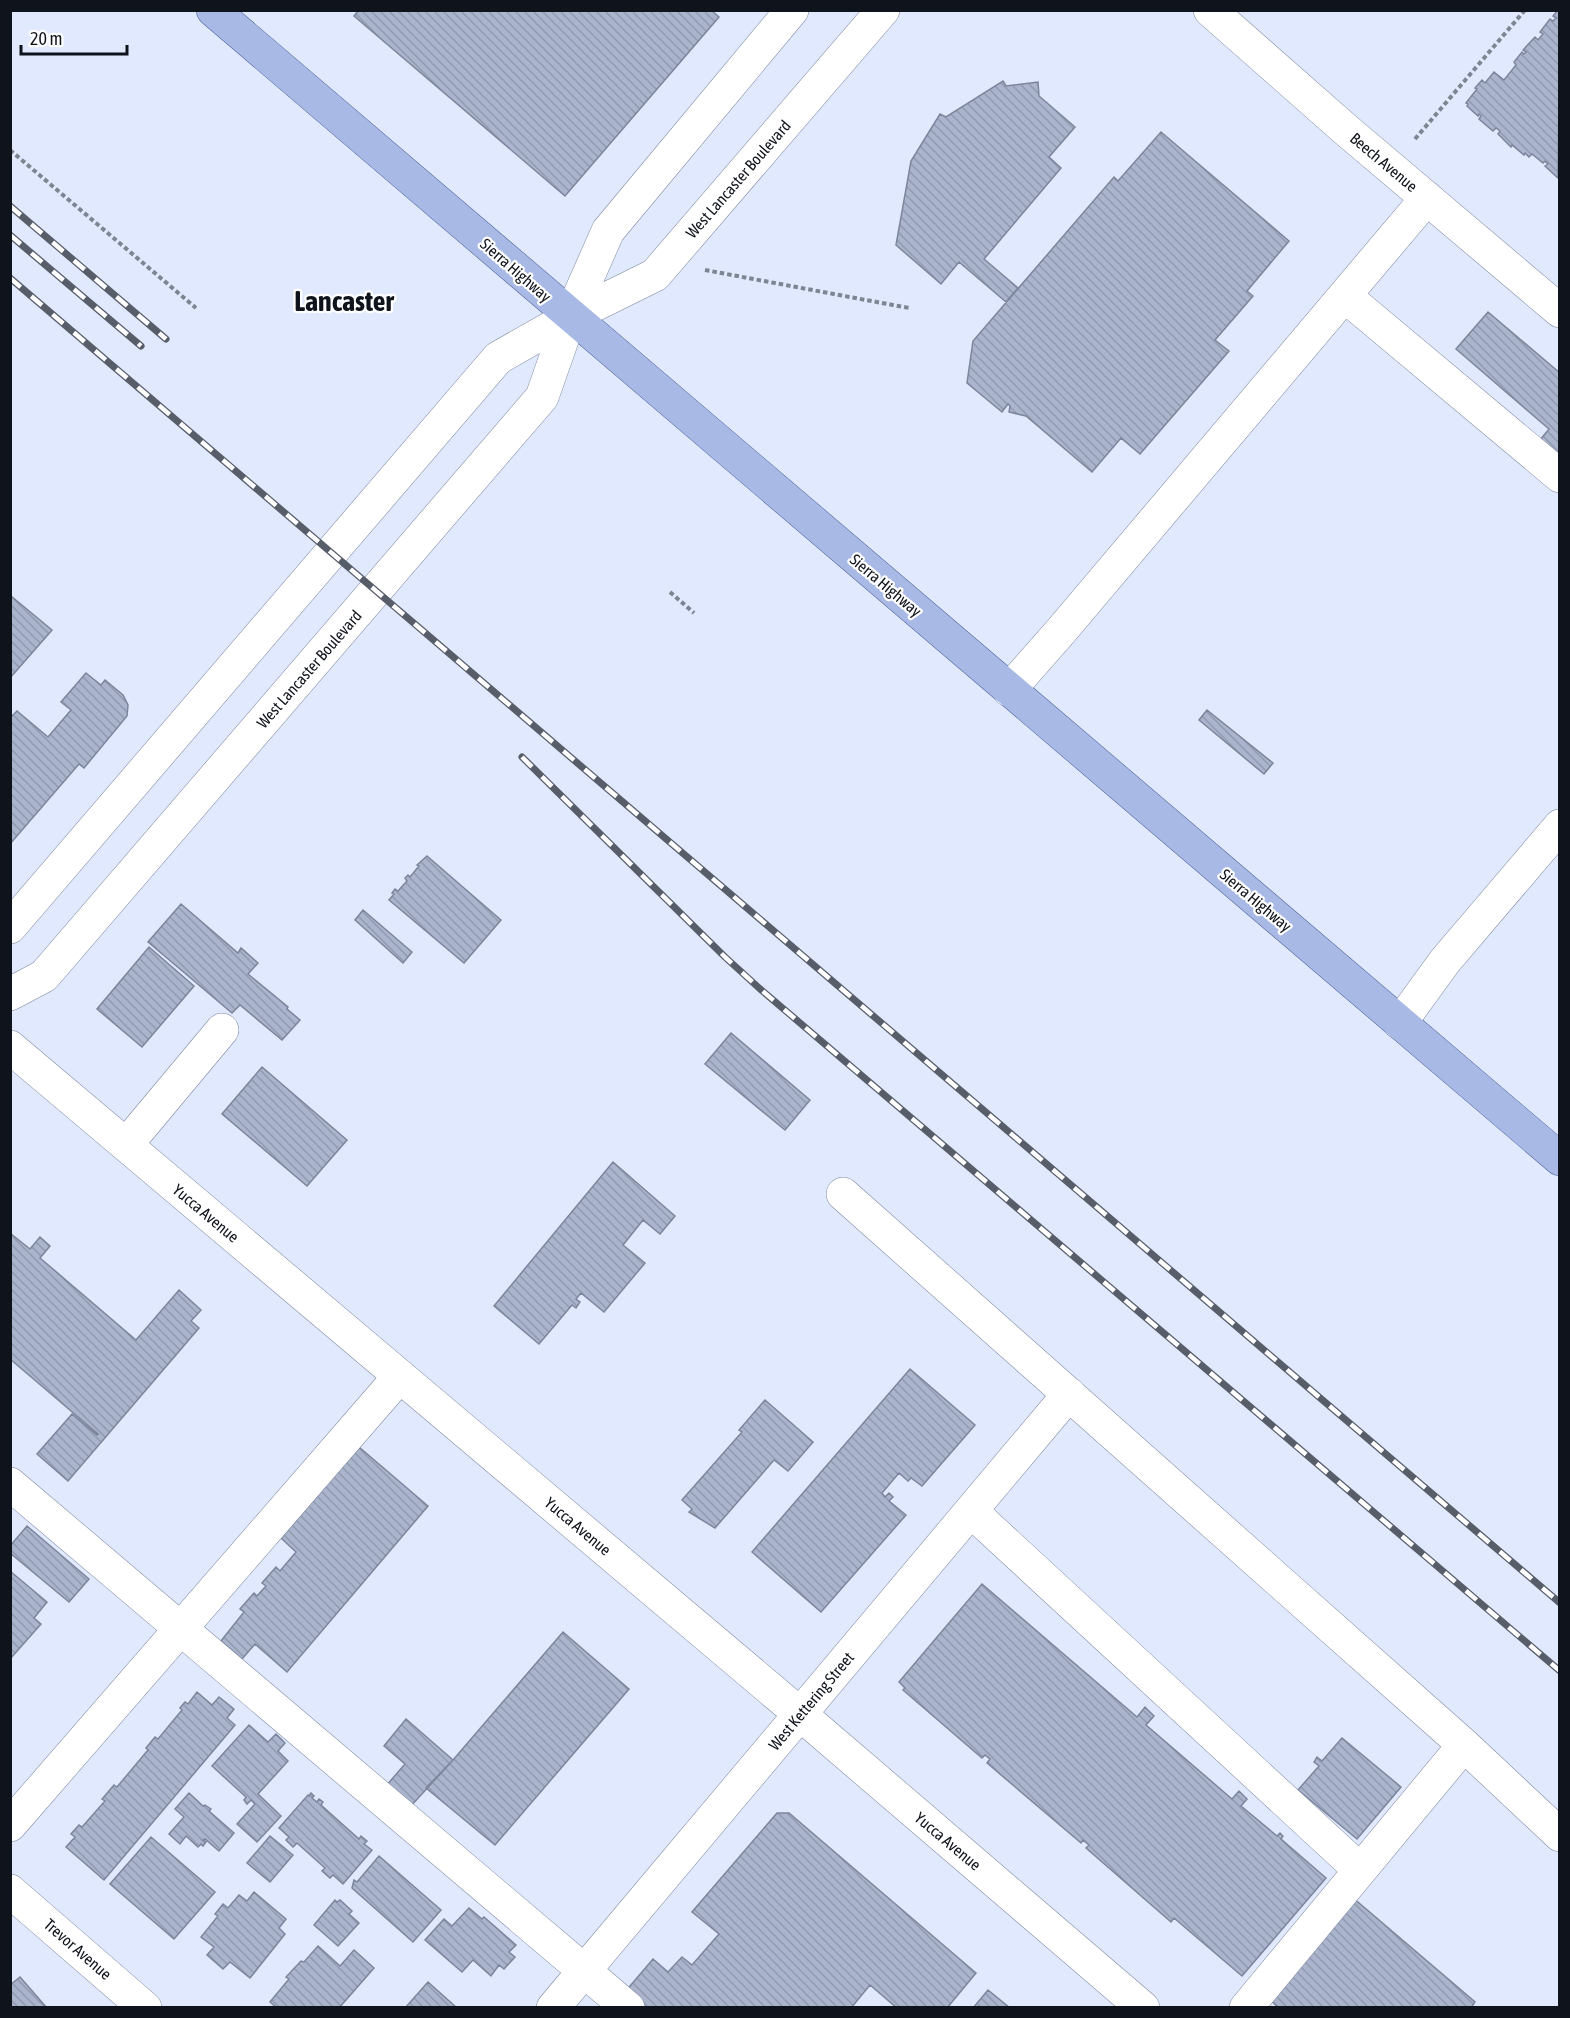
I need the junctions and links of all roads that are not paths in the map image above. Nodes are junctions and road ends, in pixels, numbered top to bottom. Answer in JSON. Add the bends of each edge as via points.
{"nodes":[{"id":1,"x":213,"y":10,"type":"edge"},
{"id":2,"x":792,"y":10,"type":"edge"},
{"id":3,"x":883,"y":10,"type":"edge"},
{"id":4,"x":1210,"y":10,"type":"edge"},
{"id":5,"x":1427,"y":198,"type":"junction"},
{"id":6,"x":1345,"y":296,"type":"junction"},
{"id":7,"x":1560,"y":311,"type":"edge"},
{"id":8,"x":570,"y":317,"type":"junction"},
{"id":9,"x":1560,"y":476,"type":"edge"},
{"id":10,"x":1009,"y":690,"type":"junction"},
{"id":11,"x":1560,"y":826,"type":"edge"},
{"id":12,"x":10,"y":927,"type":"edge"},
{"id":13,"x":10,"y":994,"type":"edge"},
{"id":14,"x":1400,"y":1023,"type":"junction"},
{"id":15,"x":222,"y":1030,"type":"dead end"},
{"id":16,"x":10,"y":1047,"type":"edge"},
{"id":17,"x":126,"y":1144,"type":"junction"},
{"id":18,"x":1560,"y":1159,"type":"edge"},
{"id":19,"x":843,"y":1194,"type":"dead end"},
{"id":20,"x":400,"y":1376,"type":"junction"},
{"id":21,"x":1069,"y":1394,"type":"junction"},
{"id":22,"x":10,"y":1484,"type":"edge"},
{"id":23,"x":971,"y":1511,"type":"junction"},
{"id":24,"x":180,"y":1629,"type":"junction"},
{"id":25,"x":800,"y":1714,"type":"junction"},
{"id":26,"x":1464,"y":1745,"type":"junction"},
{"id":27,"x":10,"y":1825,"type":"edge"},
{"id":28,"x":1560,"y":1835,"type":"edge"},
{"id":29,"x":1360,"y":1870,"type":"junction"},
{"id":30,"x":13,"y":1898,"type":"edge"},
{"id":31,"x":585,"y":1970,"type":"junction"},
{"id":32,"x":145,"y":2007,"type":"edge"},
{"id":33,"x":553,"y":2007,"type":"edge"},
{"id":34,"x":628,"y":2007,"type":"edge"},
{"id":35,"x":1143,"y":2007,"type":"edge"},
{"id":36,"x":1246,"y":2007,"type":"edge"}],
"edges":[{"from":1,"to":8,"type":"main road","name":"Sierra Highway"},
{"from":2,"to":8,"type":"street","name":"West Lancaster Boulevard","via":[[608,231]]},
{"from":3,"to":8,"type":"street","name":"West Lancaster Boulevard","via":[[656,275]]},
{"from":4,"to":5,"type":"street","name":"Beech Avenue"},
{"from":5,"to":6,"type":"street"},
{"from":5,"to":7,"type":"street","name":"Beech Avenue"},
{"from":6,"to":9,"type":"street"},
{"from":6,"to":10,"type":"street"},
{"from":8,"to":10,"type":"main road","name":"Sierra Highway"},
{"from":8,"to":12,"type":"street","name":"West Lancaster Boulevard","via":[[498,358]]},
{"from":8,"to":13,"type":"street","name":"West Lancaster Boulevard","via":[[542,397],[44,976]]},
{"from":10,"to":14,"type":"main road","name":"Sierra Highway"},
{"from":11,"to":14,"type":"street","via":[[1445,961]]},
{"from":14,"to":18,"type":"main road","name":"Sierra Highway"},
{"from":15,"to":17,"type":"street"},
{"from":16,"to":17,"type":"street","name":"Yucca Avenue"},
{"from":17,"to":20,"type":"street","name":"Yucca Avenue"},
{"from":19,"to":21,"type":"street"},
{"from":20,"to":24,"type":"street"},
{"from":20,"to":25,"type":"street","name":"Yucca Avenue"},
{"from":21,"to":23,"type":"street","name":"West Kettering Street"},
{"from":21,"to":26,"type":"street"},
{"from":22,"to":24,"type":"street"},
{"from":23,"to":25,"type":"street","name":"West Kettering Street"},
{"from":23,"to":29,"type":"street"},
{"from":24,"to":27,"type":"street"},
{"from":24,"to":31,"type":"street"},
{"from":25,"to":31,"type":"street","name":"West Kettering Street"},
{"from":25,"to":35,"type":"street","name":"Yucca Avenue"},
{"from":26,"to":28,"type":"street"},
{"from":26,"to":29,"type":"street"},
{"from":29,"to":36,"type":"street"},
{"from":30,"to":32,"type":"street","name":"Trevor Avenue"},
{"from":31,"to":33,"type":"street","name":"West Kettering Street"},
{"from":31,"to":34,"type":"street"}]}
